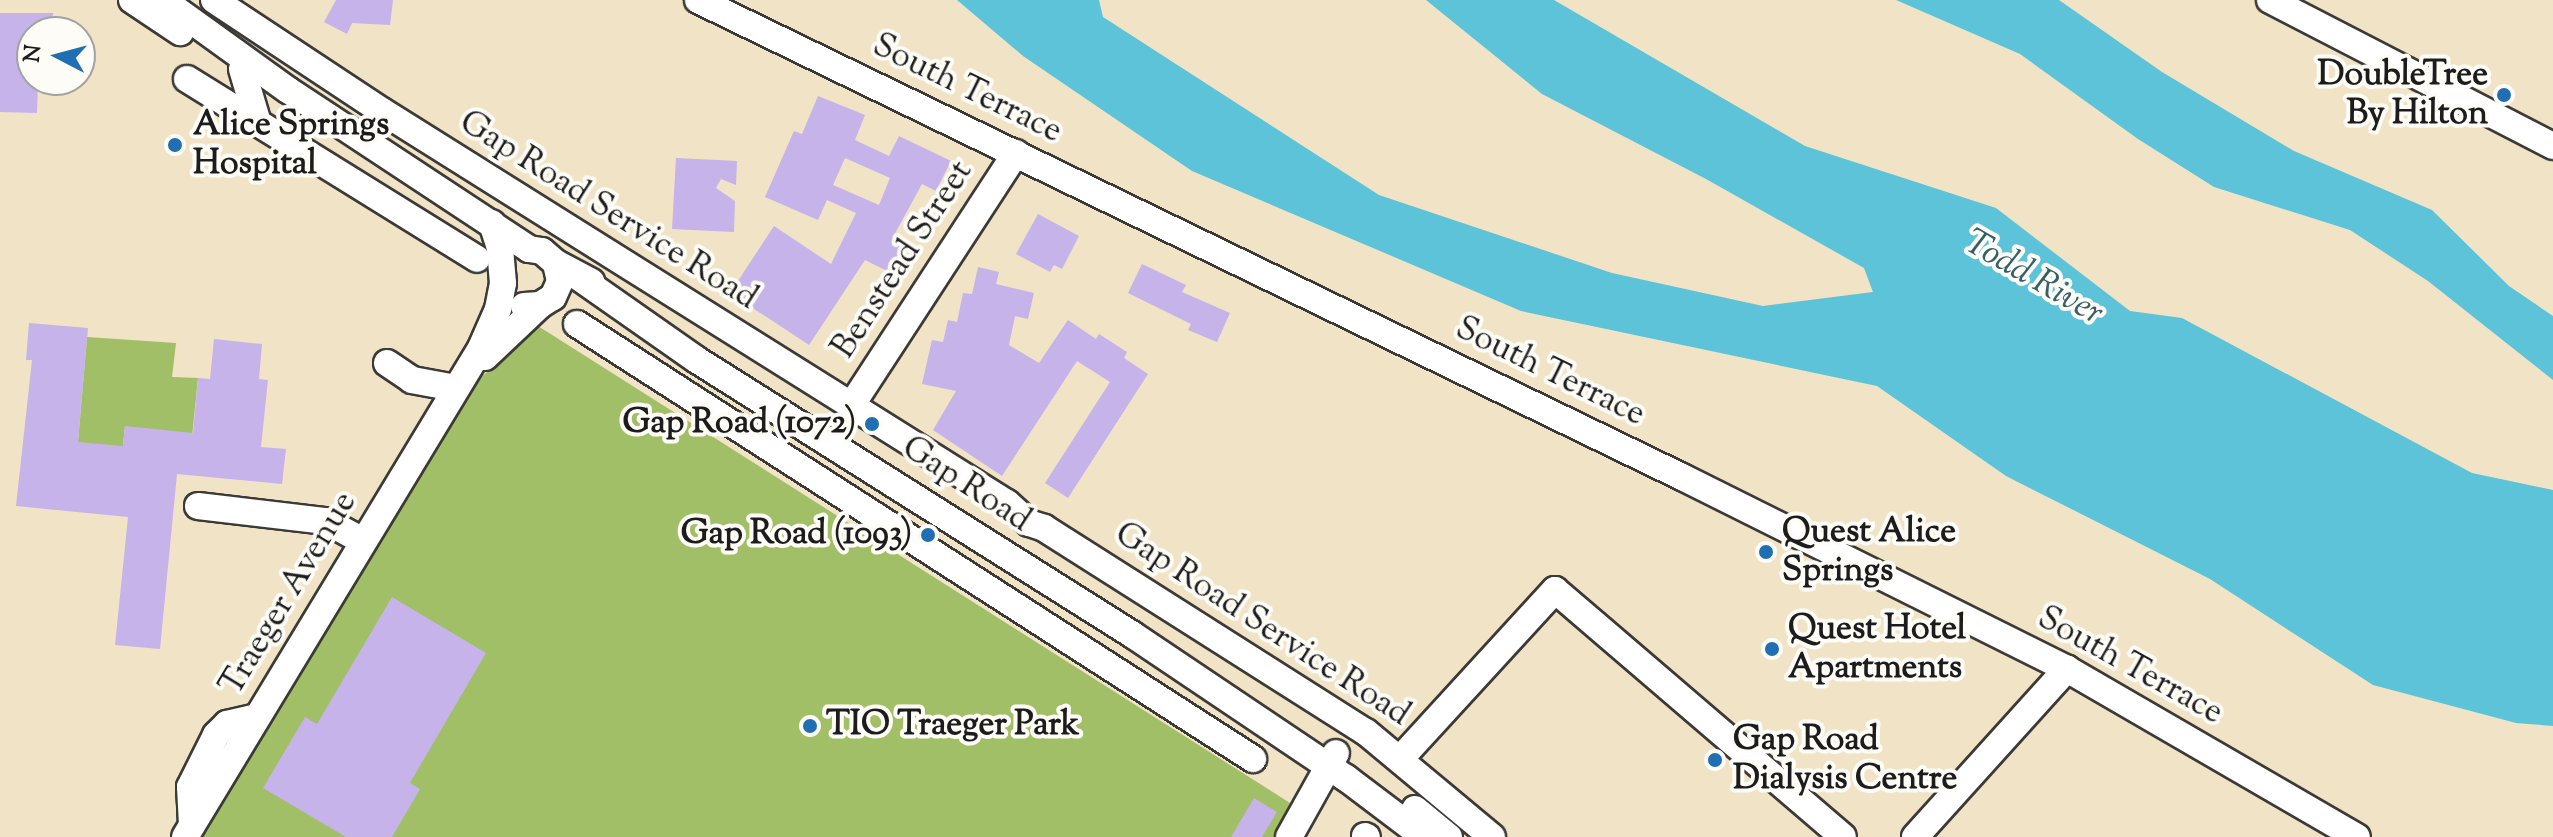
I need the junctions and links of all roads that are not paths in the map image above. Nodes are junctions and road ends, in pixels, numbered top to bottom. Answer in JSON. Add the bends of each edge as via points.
{"nodes":[{"id":1,"x":132,"y":0,"type":"edge"},
{"id":2,"x":163,"y":0,"type":"edge"},
{"id":3,"x":214,"y":0,"type":"edge"},
{"id":4,"x":698,"y":0,"type":"edge"},
{"id":5,"x":2270,"y":0,"type":"edge"},
{"id":6,"x":242,"y":69,"type":"junction"},
{"id":7,"x":187,"y":79,"type":"dead end"},
{"id":8,"x":288,"y":90,"type":"junction"},
{"id":9,"x":258,"y":123,"type":"junction"},
{"id":10,"x":2553,"y":146,"type":"edge"},
{"id":11,"x":1016,"y":153,"type":"junction"},
{"id":12,"x":380,"y":199,"type":"junction"},
{"id":13,"x":460,"y":203,"type":"junction"},
{"id":14,"x":492,"y":223,"type":"junction"},
{"id":15,"x":529,"y":249,"type":"junction"},
{"id":16,"x":477,"y":259,"type":"dead end"},
{"id":17,"x":567,"y":269,"type":"junction"},
{"id":18,"x":503,"y":276,"type":"junction"},
{"id":19,"x":546,"y":301,"type":"junction"},
{"id":20,"x":613,"y":303,"type":"junction"},
{"id":21,"x":577,"y":324,"type":"dead end"},
{"id":22,"x":387,"y":363,"type":"dead end"},
{"id":23,"x":455,"y":388,"type":"junction"},
{"id":24,"x":759,"y":395,"type":"junction"},
{"id":25,"x":851,"y":406,"type":"junction"},
{"id":26,"x":975,"y":483,"type":"junction"},
{"id":27,"x":903,"y":487,"type":"junction"},
{"id":28,"x":198,"y":506,"type":"dead end"},
{"id":29,"x":953,"y":519,"type":"junction"},
{"id":30,"x":882,"y":520,"type":"junction"},
{"id":31,"x":363,"y":541,"type":"junction"},
{"id":32,"x":2067,"y":669,"type":"junction"},
{"id":33,"x":1401,"y":758,"type":"junction"},
{"id":34,"x":1253,"y":759,"type":"dead end"},
{"id":35,"x":1341,"y":766,"type":"junction"},
{"id":36,"x":2323,"y":829,"type":"edge"},
{"id":37,"x":189,"y":831,"type":"edge"},
{"id":38,"x":1289,"y":837,"type":"edge"},
{"id":39,"x":1303,"y":837,"type":"edge"},
{"id":40,"x":1424,"y":837,"type":"edge"},
{"id":41,"x":1449,"y":837,"type":"edge"},
{"id":42,"x":1492,"y":837,"type":"edge"},
{"id":43,"x":1843,"y":837,"type":"edge"},
{"id":44,"x":1915,"y":837,"type":"edge"},
{"id":45,"x":2357,"y":837,"type":"edge"}],
"edges":[{"from":1,"to":6,"type":"street","name":"Gap Road"},
{"from":2,"to":8,"type":"street","name":"Gap Road"},
{"from":3,"to":25,"type":"street","name":"Gap Road Service Road"},
{"from":4,"to":11,"type":"street","name":"South Terrace"},
{"from":5,"to":10,"type":"street"},
{"from":6,"to":8,"type":"street","name":"Gap Road"},
{"from":6,"to":9,"type":"street"},
{"from":7,"to":9,"type":"street"},
{"from":8,"to":13,"type":"street","name":"Gap Road"},
{"from":9,"to":12,"type":"street"},
{"from":11,"to":25,"type":"street","name":"Benstead Street"},
{"from":11,"to":32,"type":"street","name":"South Terrace"},
{"from":12,"to":13,"type":"street","name":"Gap Road Service Road","via":[[430,197]]},
{"from":12,"to":16,"type":"street"},
{"from":13,"to":14,"type":"street","name":"Gap Road"},
{"from":14,"to":15,"type":"street","name":"Gap Road"},
{"from":14,"to":18,"type":"street","name":"Traeger Avenue"},
{"from":15,"to":17,"type":"street","name":"Gap Road","via":[[542,251]]},
{"from":15,"to":18,"type":"street","via":[[514,254]]},
{"from":17,"to":19,"type":"street"},
{"from":17,"to":20,"type":"street","name":"Gap Road"},
{"from":17,"to":24,"type":"street","name":"Gap Road","via":[[706,350]]},
{"from":18,"to":19,"type":"street","via":[[514,302]]},
{"from":18,"to":23,"type":"street","name":"Traeger Avenue","via":[[492,326]]},
{"from":19,"to":20,"type":"street","via":[[584,295]]},
{"from":19,"to":23,"type":"street","name":"Traeger Avenue"},
{"from":20,"to":24,"type":"street","name":"Gap Road"},
{"from":21,"to":30,"type":"street"},
{"from":22,"to":23,"type":"street","via":[[412,380]]},
{"from":23,"to":31,"type":"street","name":"Traeger Avenue"},
{"from":24,"to":27,"type":"street","name":"Gap Road"},
{"from":25,"to":26,"type":"street","name":"Gap Road Service Road"},
{"from":26,"to":29,"type":"street"},
{"from":26,"to":33,"type":"street","name":"Gap Road Service Road","via":[[1029,523]]},
{"from":27,"to":29,"type":"street","name":"Gap Road"},
{"from":27,"to":30,"type":"street"},
{"from":28,"to":31,"type":"street","via":[[326,521]]},
{"from":29,"to":35,"type":"street","name":"Gap Road"},
{"from":30,"to":34,"type":"street"},
{"from":31,"to":37,"type":"street","name":"Traeger Avenue"},
{"from":32,"to":36,"type":"street","name":"South Terrace"},
{"from":32,"to":44,"type":"street"},
{"from":33,"to":42,"type":"street","name":"Gap Road Service Road"},
{"from":33,"to":43,"type":"street","via":[[1555,590]]},
{"from":35,"to":38,"type":"street"},
{"from":35,"to":39,"type":"street"},
{"from":35,"to":40,"type":"street","name":"Gap Road"},
{"from":35,"to":41,"type":"street","name":"Gap Road"},
{"from":36,"to":45,"type":"street","name":"South Terrace"}]}
